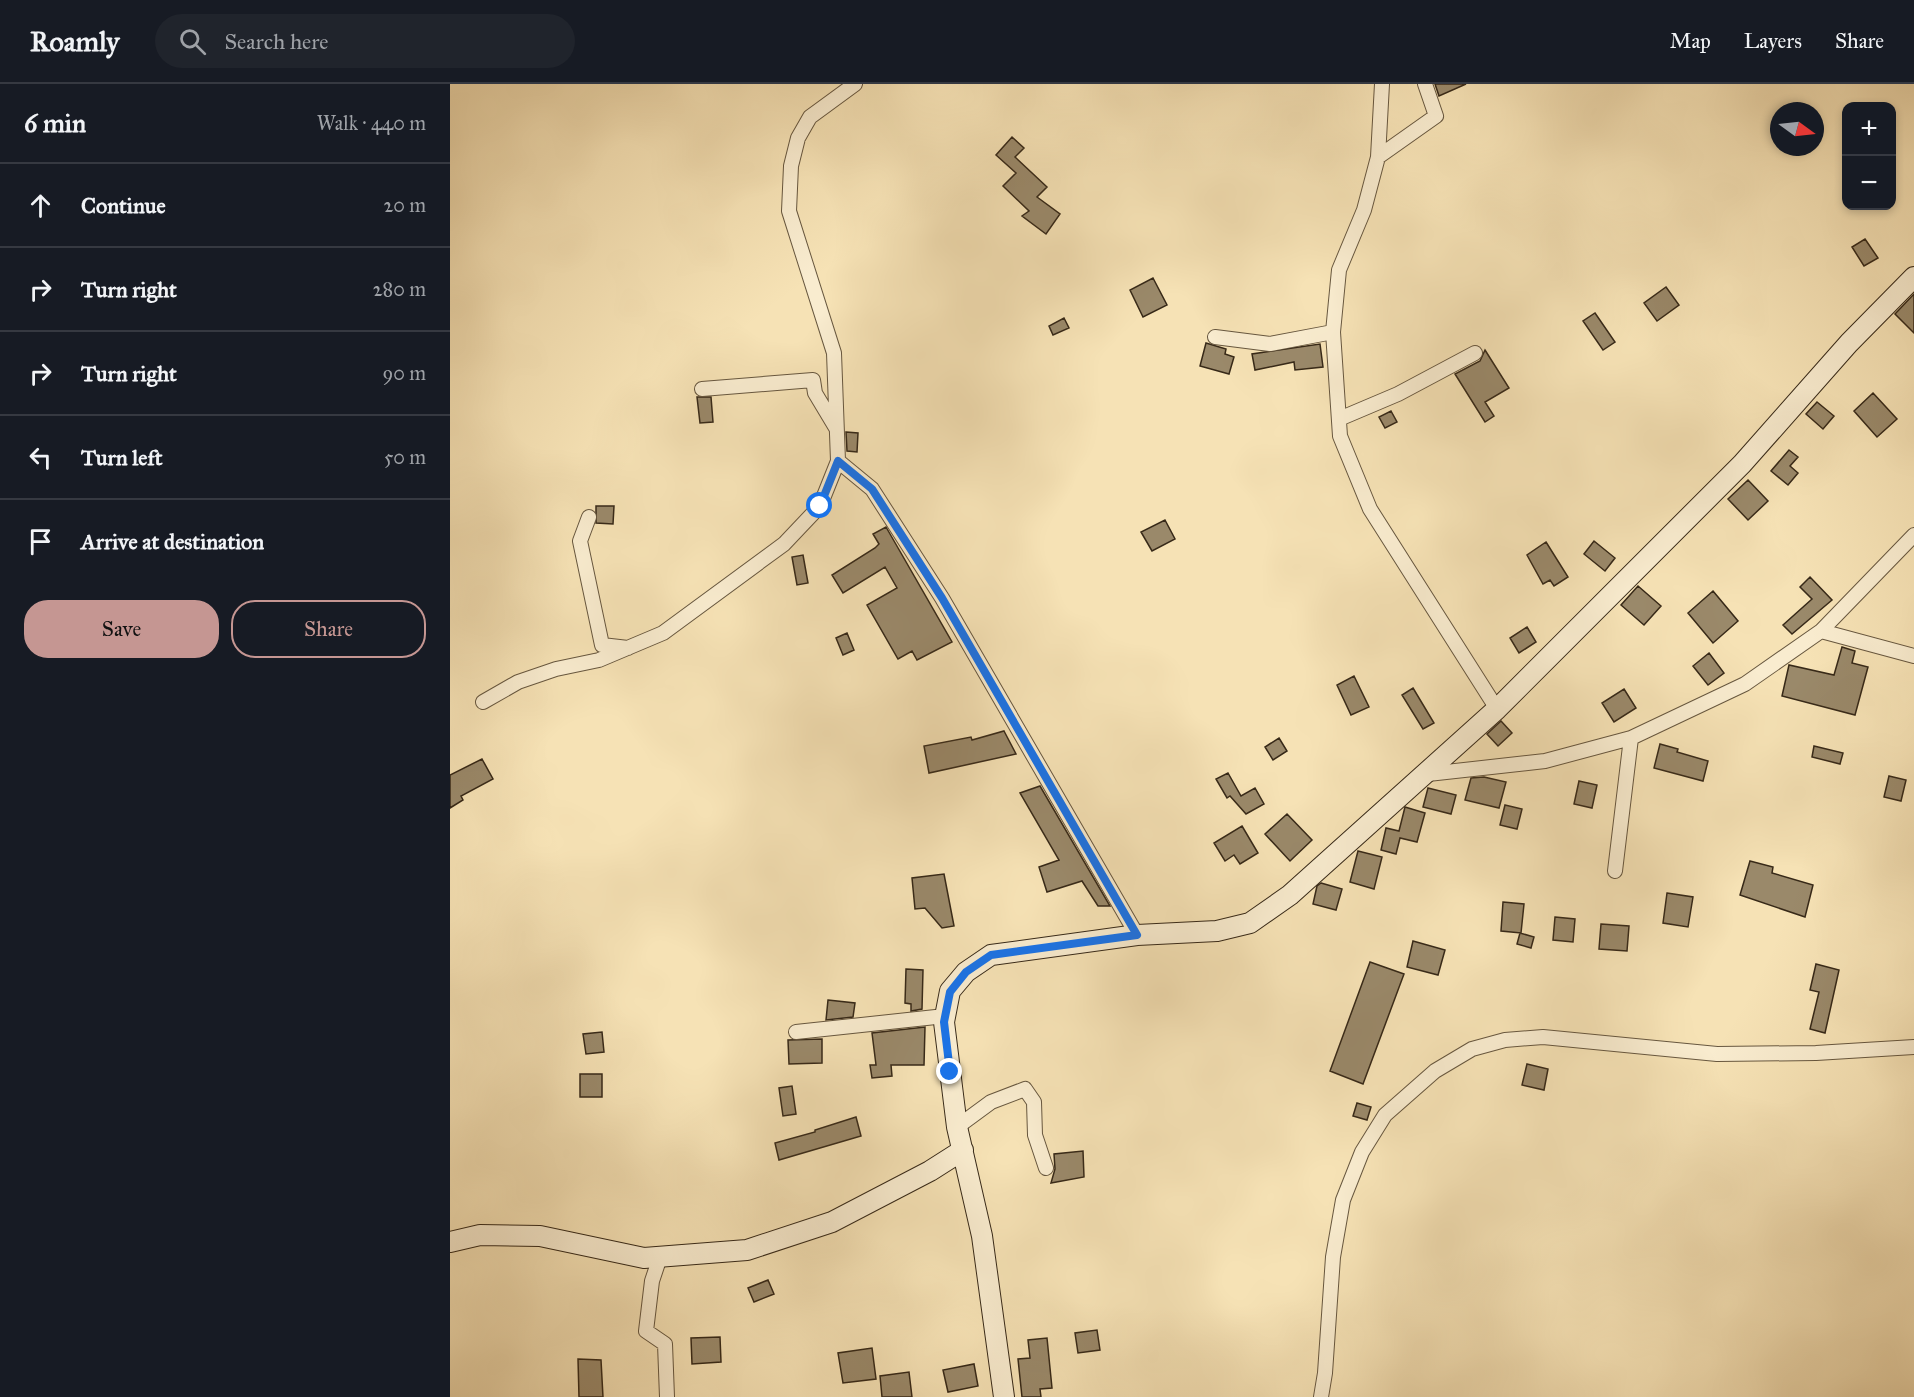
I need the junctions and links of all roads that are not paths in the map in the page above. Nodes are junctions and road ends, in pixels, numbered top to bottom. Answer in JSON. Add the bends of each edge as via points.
{"nodes":[{"id":1,"x":855,"y":84,"type":"edge"},
{"id":2,"x":1382,"y":84,"type":"edge"},
{"id":3,"x":1425,"y":84,"type":"edge"},
{"id":4,"x":1378,"y":156,"type":"junction"},
{"id":5,"x":1914,"y":277,"type":"edge"},
{"id":6,"x":1333,"y":332,"type":"junction"},
{"id":7,"x":1215,"y":337,"type":"dead end"},
{"id":8,"x":1475,"y":353,"type":"dead end"},
{"id":9,"x":702,"y":389,"type":"dead end"},
{"id":10,"x":1339,"y":419,"type":"junction"},
{"id":11,"x":837,"y":430,"type":"junction"},
{"id":12,"x":838,"y":461,"type":"junction"},
{"id":13,"x":589,"y":517,"type":"dead end"},
{"id":14,"x":1914,"y":535,"type":"edge"},
{"id":15,"x":1821,"y":631,"type":"junction"},
{"id":16,"x":630,"y":649,"type":"junction"},
{"id":17,"x":1914,"y":656,"type":"edge"},
{"id":18,"x":483,"y":702,"type":"dead end"},
{"id":19,"x":1497,"y":709,"type":"junction"},
{"id":20,"x":1631,"y":738,"type":"junction"},
{"id":21,"x":1428,"y":774,"type":"junction"},
{"id":22,"x":1615,"y":871,"type":"dead end"},
{"id":23,"x":1137,"y":935,"type":"junction"},
{"id":24,"x":945,"y":1016,"type":"junction"},
{"id":25,"x":796,"y":1032,"type":"dead end"},
{"id":26,"x":1914,"y":1047,"type":"edge"},
{"id":27,"x":957,"y":1126,"type":"junction"},
{"id":28,"x":963,"y":1150,"type":"junction"},
{"id":29,"x":1046,"y":1168,"type":"dead end"},
{"id":30,"x":450,"y":1242,"type":"edge"},
{"id":31,"x":660,"y":1257,"type":"junction"},
{"id":32,"x":667,"y":1397,"type":"edge"},
{"id":33,"x":1004,"y":1397,"type":"edge"},
{"id":34,"x":1321,"y":1397,"type":"edge"}],
"edges":[{"from":1,"to":11,"type":"street","via":[[810,117],[798,138],[790,166],[789,212],[834,353]]},
{"from":2,"to":4,"type":"street"},
{"from":3,"to":4,"type":"street","via":[[1436,116]]},
{"from":4,"to":6,"type":"street","via":[[1364,210],[1339,270]]},
{"from":5,"to":19,"type":"street","via":[[1849,343],[1742,464]]},
{"from":6,"to":7,"type":"street","via":[[1270,344]]},
{"from":6,"to":10,"type":"street"},
{"from":8,"to":10,"type":"street","via":[[1398,394]]},
{"from":9,"to":11,"type":"street","via":[[813,380],[815,393]]},
{"from":10,"to":19,"type":"street","via":[[1340,436],[1370,509]]},
{"from":11,"to":12,"type":"street"},
{"from":12,"to":16,"type":"street","via":[[820,506],[784,544],[663,633]]},
{"from":12,"to":23,"type":"street","via":[[872,489],[942,598]]},
{"from":13,"to":16,"type":"street","via":[[580,541],[602,645]]},
{"from":14,"to":15,"type":"street"},
{"from":15,"to":17,"type":"street"},
{"from":15,"to":20,"type":"street","via":[[1745,684]]},
{"from":16,"to":18,"type":"street","via":[[518,682]]},
{"from":19,"to":21,"type":"street"},
{"from":20,"to":21,"type":"street","via":[[1545,761]]},
{"from":20,"to":22,"type":"street"},
{"from":21,"to":23,"type":"street","via":[[1290,895],[1250,923],[1217,931]]},
{"from":23,"to":24,"type":"street","via":[[991,955],[966,972],[950,992]]},
{"from":24,"to":25,"type":"street"},
{"from":24,"to":27,"type":"street"},
{"from":26,"to":34,"type":"street","via":[[1717,1054],[1543,1037],[1505,1040],[1472,1049],[1435,1071],[1385,1115],[1362,1152],[1344,1200],[1333,1257]]},
{"from":27,"to":28,"type":"street"},
{"from":27,"to":29,"type":"street","via":[[991,1102],[1025,1089],[1034,1102],[1035,1135]]},
{"from":28,"to":31,"type":"street","via":[[832,1222],[777,1242],[747,1250]]},
{"from":28,"to":33,"type":"street","via":[[982,1236]]},
{"from":30,"to":31,"type":"street","via":[[480,1235],[540,1236],[644,1258]]},
{"from":31,"to":32,"type":"street","via":[[652,1281],[646,1330],[665,1344]]}]}
